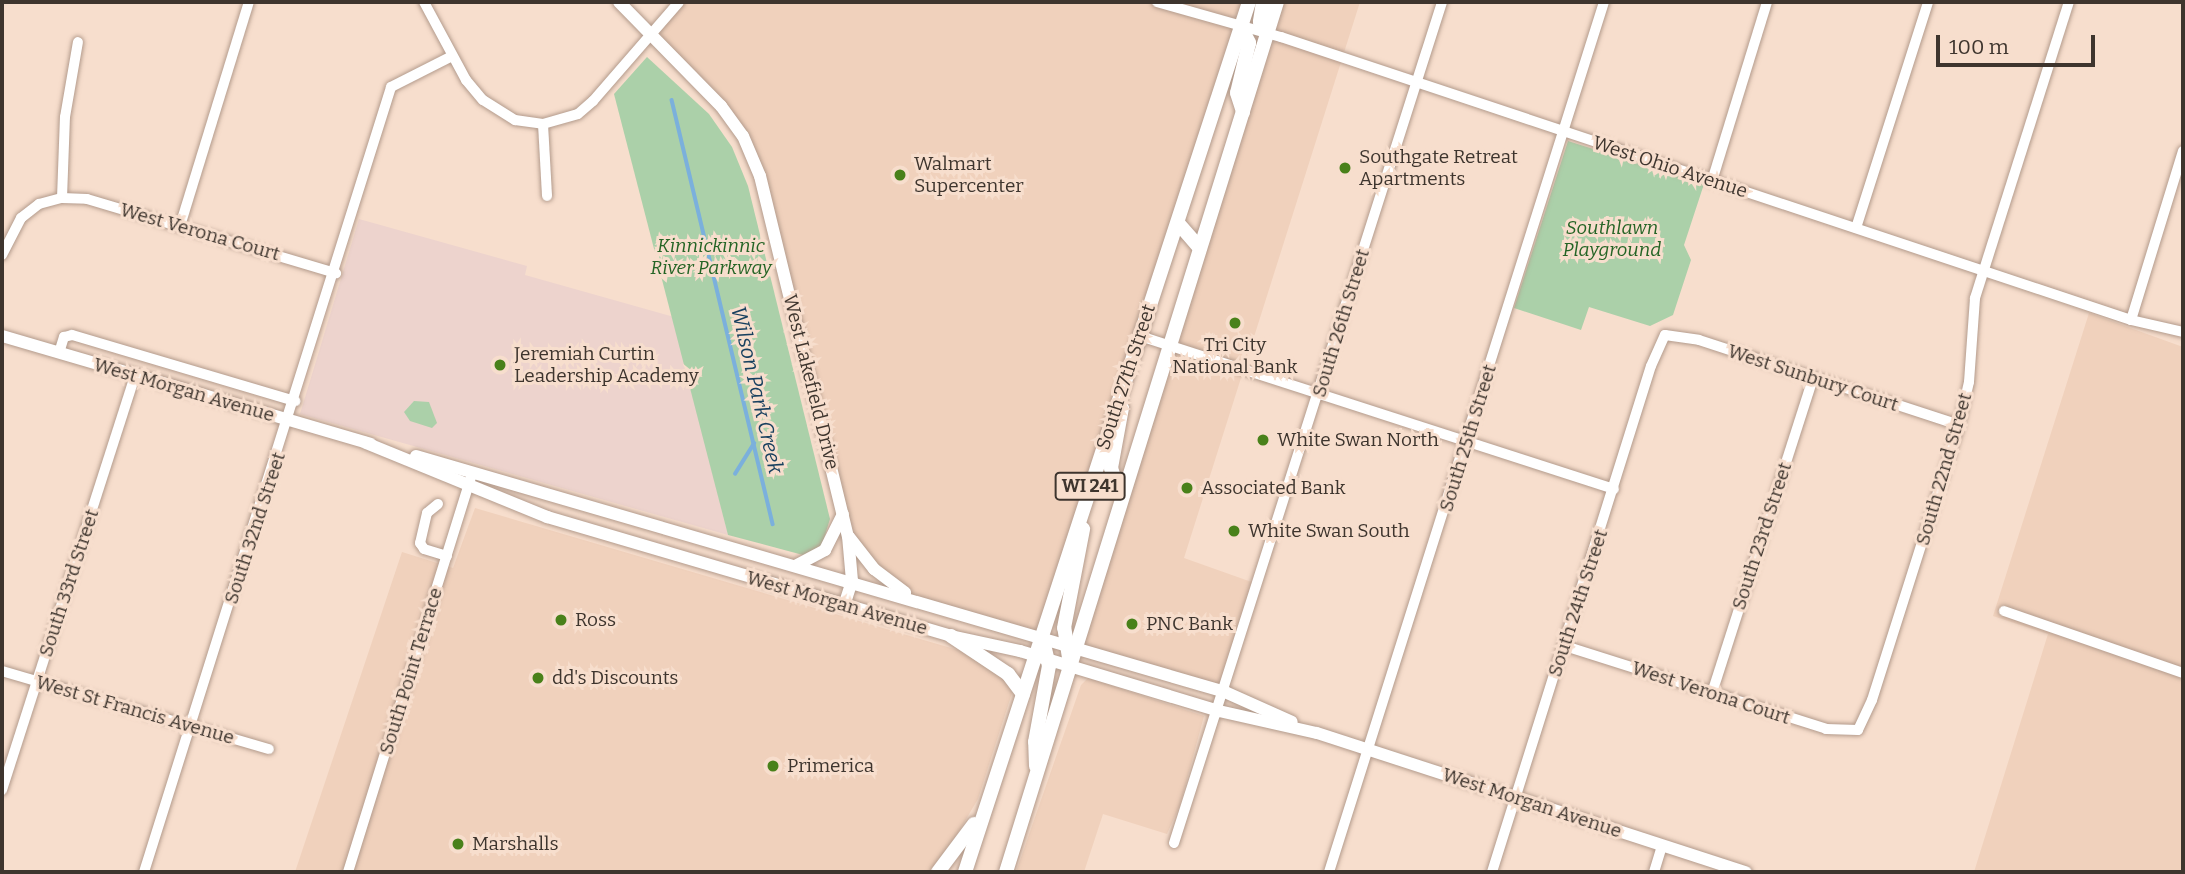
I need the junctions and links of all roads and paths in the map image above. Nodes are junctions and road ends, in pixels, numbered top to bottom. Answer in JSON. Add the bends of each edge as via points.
{"nodes":[{"id":1,"x":249,"y":2,"type":"edge"},
{"id":2,"x":424,"y":2,"type":"edge"},
{"id":3,"x":619,"y":2,"type":"edge"},
{"id":4,"x":679,"y":2,"type":"edge"},
{"id":5,"x":1157,"y":2,"type":"edge"},
{"id":6,"x":1249,"y":2,"type":"edge"},
{"id":7,"x":1263,"y":2,"type":"edge"},
{"id":8,"x":1277,"y":2,"type":"edge"},
{"id":9,"x":1442,"y":2,"type":"edge"},
{"id":10,"x":1604,"y":2,"type":"edge"},
{"id":11,"x":1767,"y":2,"type":"edge"},
{"id":12,"x":1928,"y":2,"type":"edge"},
{"id":13,"x":2069,"y":2,"type":"edge"},
{"id":14,"x":1241,"y":27,"type":"junction"},
{"id":15,"x":1267,"y":33,"type":"junction"},
{"id":16,"x":649,"y":36,"type":"junction"},
{"id":17,"x":78,"y":42,"type":"dead end"},
{"id":18,"x":452,"y":56,"type":"junction"},
{"id":19,"x":1416,"y":83,"type":"junction"},
{"id":20,"x":1243,"y":112,"type":"junction"},
{"id":21,"x":544,"y":124,"type":"junction"},
{"id":22,"x":1563,"y":132,"type":"junction"},
{"id":23,"x":2183,"y":151,"type":"edge"},
{"id":24,"x":1712,"y":181,"type":"junction"},
{"id":25,"x":547,"y":196,"type":"dead end"},
{"id":26,"x":62,"y":198,"type":"junction"},
{"id":27,"x":1178,"y":223,"type":"junction"},
{"id":28,"x":180,"y":226,"type":"junction"},
{"id":29,"x":1856,"y":228,"type":"junction"},
{"id":30,"x":1200,"y":248,"type":"junction"},
{"id":31,"x":2,"y":255,"type":"edge"},
{"id":32,"x":1983,"y":272,"type":"junction"},
{"id":33,"x":336,"y":273,"type":"junction"},
{"id":34,"x":2131,"y":320,"type":"junction"},
{"id":35,"x":2183,"y":332,"type":"edge"},
{"id":36,"x":1665,"y":335,"type":"joint"},
{"id":37,"x":2,"y":336,"type":"edge"},
{"id":38,"x":1140,"y":336,"type":"junction"},
{"id":39,"x":1169,"y":344,"type":"junction"},
{"id":40,"x":59,"y":353,"type":"junction"},
{"id":41,"x":135,"y":376,"type":"junction"},
{"id":42,"x":1813,"y":379,"type":"junction"},
{"id":43,"x":1124,"y":385,"type":"junction"},
{"id":44,"x":1318,"y":394,"type":"junction"},
{"id":45,"x":295,"y":401,"type":"junction"},
{"id":46,"x":289,"y":421,"type":"junction"},
{"id":47,"x":1959,"y":425,"type":"junction"},
{"id":48,"x":1468,"y":442,"type":"junction"},
{"id":49,"x":366,"y":443,"type":"junction"},
{"id":50,"x":473,"y":470,"type":"junction"},
{"id":51,"x":469,"y":484,"type":"junction"},
{"id":52,"x":1124,"y":486,"type":"junction"},
{"id":53,"x":1614,"y":489,"type":"junction"},
{"id":54,"x":1087,"y":497,"type":"junction"},
{"id":55,"x":438,"y":505,"type":"dead end"},
{"id":56,"x":843,"y":514,"type":"junction"},
{"id":57,"x":848,"y":537,"type":"junction"},
{"id":58,"x":447,"y":556,"type":"junction"},
{"id":59,"x":797,"y":565,"type":"junction"},
{"id":60,"x":852,"y":581,"type":"junction"},
{"id":61,"x":917,"y":601,"type":"junction"},
{"id":62,"x":844,"y":605,"type":"junction"},
{"id":63,"x":2004,"y":611,"type":"dead end"},
{"id":64,"x":951,"y":636,"type":"junction"},
{"id":65,"x":1042,"y":636,"type":"junction"},
{"id":66,"x":1069,"y":645,"type":"junction"},
{"id":67,"x":1565,"y":646,"type":"junction"},
{"id":68,"x":1042,"y":657,"type":"junction"},
{"id":69,"x":1070,"y":665,"type":"junction"},
{"id":70,"x":2,"y":671,"type":"edge"},
{"id":71,"x":2183,"y":673,"type":"edge"},
{"id":72,"x":37,"y":681,"type":"junction"},
{"id":73,"x":1225,"y":692,"type":"junction"},
{"id":74,"x":1712,"y":693,"type":"junction"},
{"id":75,"x":1023,"y":694,"type":"junction"},
{"id":76,"x":1219,"y":710,"type":"junction"},
{"id":77,"x":192,"y":727,"type":"junction"},
{"id":78,"x":1858,"y":730,"type":"joint"},
{"id":79,"x":1317,"y":733,"type":"junction"},
{"id":80,"x":269,"y":749,"type":"dead end"},
{"id":81,"x":1367,"y":750,"type":"junction"},
{"id":82,"x":1036,"y":775,"type":"junction"},
{"id":83,"x":2,"y":790,"type":"edge"},
{"id":84,"x":1515,"y":797,"type":"junction"},
{"id":85,"x":983,"y":811,"type":"junction"},
{"id":86,"x":1174,"y":843,"type":"dead end"},
{"id":87,"x":1662,"y":845,"type":"junction"},
{"id":88,"x":145,"y":872,"type":"edge"},
{"id":89,"x":348,"y":872,"type":"edge"},
{"id":90,"x":938,"y":872,"type":"edge"},
{"id":91,"x":965,"y":872,"type":"edge"},
{"id":92,"x":1006,"y":872,"type":"edge"},
{"id":93,"x":1329,"y":872,"type":"edge"},
{"id":94,"x":1492,"y":872,"type":"edge"},
{"id":95,"x":1654,"y":872,"type":"edge"},
{"id":96,"x":1746,"y":872,"type":"edge"}],
"edges":[{"from":1,"to":28,"type":"street"},
{"from":2,"to":18,"type":"street"},
{"from":3,"to":16,"type":"street","name":"West Lakefield Drive"},
{"from":4,"to":16,"type":"street"},
{"from":5,"to":14,"type":"street","name":"West Ohio Avenue"},
{"from":6,"to":14,"type":"main road","name":"South 27th Street","number":"WI 241"},
{"from":7,"to":15,"type":"main road","via":[[1260,22]]},
{"from":8,"to":15,"type":"main road","name":"South 27th Street","number":"WI 241"},
{"from":9,"to":19,"type":"street","name":"South 26th Street"},
{"from":10,"to":22,"type":"street","name":"South 25th Street"},
{"from":11,"to":24,"type":"street"},
{"from":12,"to":29,"type":"street"},
{"from":13,"to":32,"type":"street","name":"South 22nd Street"},
{"from":14,"to":15,"type":"street","name":"West Ohio Avenue"},
{"from":14,"to":20,"type":"main road","via":[[1250,43],[1237,93]]},
{"from":14,"to":27,"type":"main road","name":"South 27th Street","number":"WI 241"},
{"from":15,"to":19,"type":"street","name":"West Ohio Avenue"},
{"from":15,"to":20,"type":"main road","name":"South 27th Street","number":"WI 241"},
{"from":16,"to":21,"type":"street","via":[[578,114]]},
{"from":16,"to":56,"type":"street","name":"West Lakefield Drive","via":[[721,106],[743,136],[760,176]]},
{"from":17,"to":26,"type":"street","via":[[65,117]]},
{"from":18,"to":21,"type":"street","via":[[466,80],[492,108],[515,120]]},
{"from":18,"to":33,"type":"street","name":"South 32nd Street","via":[[391,87]]},
{"from":19,"to":22,"type":"street","name":"West Ohio Avenue"},
{"from":19,"to":44,"type":"street","name":"South 26th Street"},
{"from":20,"to":30,"type":"main road","name":"South 27th Street","number":"WI 241"},
{"from":21,"to":25,"type":"street"},
{"from":22,"to":24,"type":"street","name":"West Ohio Avenue"},
{"from":22,"to":48,"type":"street","name":"South 25th Street"},
{"from":23,"to":34,"type":"street"},
{"from":24,"to":29,"type":"street","name":"West Ohio Avenue"},
{"from":26,"to":28,"type":"street","name":"West Verona Court","via":[[87,199]]},
{"from":26,"to":31,"type":"street","via":[[39,204],[21,218]]},
{"from":27,"to":30,"type":"main road"},
{"from":27,"to":38,"type":"main road","name":"South 27th Street","number":"WI 241"},
{"from":28,"to":33,"type":"street","name":"West Verona Court"},
{"from":29,"to":32,"type":"street","name":"West Ohio Avenue"},
{"from":30,"to":39,"type":"main road","name":"South 27th Street","number":"WI 241"},
{"from":32,"to":34,"type":"street","name":"West Ohio Avenue"},
{"from":32,"to":47,"type":"street","name":"South 22nd Street"},
{"from":33,"to":45,"type":"street","name":"South 32nd Street"},
{"from":34,"to":35,"type":"street","name":"West Ohio Avenue"},
{"from":36,"to":42,"type":"street","name":"West Sunbury Court","via":[[1699,340]]},
{"from":36,"to":53,"type":"street","name":"South 24th Street","via":[[1651,366]]},
{"from":37,"to":40,"type":"street","name":"West Morgan Avenue"},
{"from":38,"to":39,"type":"street"},
{"from":38,"to":43,"type":"main road","name":"South 27th Street","number":"WI 241"},
{"from":39,"to":44,"type":"street"},
{"from":39,"to":52,"type":"main road","name":"South 27th Street","number":"WI 241"},
{"from":40,"to":41,"type":"street","name":"West Morgan Avenue"},
{"from":40,"to":45,"type":"street","via":[[64,337],[72,335]]},
{"from":41,"to":46,"type":"street","name":"West Morgan Avenue"},
{"from":41,"to":72,"type":"street","name":"South 33rd Street"},
{"from":42,"to":47,"type":"street","name":"West Sunbury Court"},
{"from":42,"to":74,"type":"street","name":"South 23rd Street"},
{"from":43,"to":52,"type":"main road","via":[[1121,430],[1111,468],[1116,483]]},
{"from":43,"to":54,"type":"main road","name":"South 27th Street","number":"WI 241"},
{"from":44,"to":48,"type":"street"},
{"from":44,"to":73,"type":"street","name":"South 26th Street"},
{"from":45,"to":46,"type":"street","name":"South 32nd Street"},
{"from":46,"to":49,"type":"street","name":"West Morgan Avenue"},
{"from":46,"to":77,"type":"street","name":"South 32nd Street"},
{"from":47,"to":78,"type":"street","name":"South 22nd Street","via":[[1872,700]]},
{"from":48,"to":53,"type":"street"},
{"from":48,"to":81,"type":"street","name":"South 25th Street"},
{"from":49,"to":50,"type":"street","name":"West Morgan Avenue"},
{"from":49,"to":51,"type":"street","name":"West Morgan Avenue"},
{"from":50,"to":51,"type":"street","name":"South Point Terrace"},
{"from":50,"to":59,"type":"street","name":"West Morgan Avenue"},
{"from":51,"to":58,"type":"street","name":"South Point Terrace"},
{"from":51,"to":62,"type":"street","name":"West Morgan Avenue","via":[[547,517]]},
{"from":52,"to":66,"type":"main road","name":"South 27th Street","number":"WI 241"},
{"from":53,"to":67,"type":"street","name":"South 24th Street"},
{"from":54,"to":65,"type":"main road","name":"South 27th Street","number":"WI 241"},
{"from":54,"to":66,"type":"main road"},
{"from":55,"to":58,"type":"street","via":[[427,513],[420,543]]},
{"from":56,"to":57,"type":"street","name":"West Lakefield Drive"},
{"from":56,"to":59,"type":"street","via":[[825,550]]},
{"from":57,"to":60,"type":"street","name":"West Lakefield Drive"},
{"from":57,"to":61,"type":"street","via":[[874,569]]},
{"from":58,"to":89,"type":"street","name":"South Point Terrace"},
{"from":59,"to":60,"type":"street","name":"West Morgan Avenue"},
{"from":60,"to":61,"type":"street","name":"West Morgan Avenue"},
{"from":60,"to":62,"type":"street","name":"West Lakefield Drive"},
{"from":61,"to":65,"type":"street","name":"West Morgan Avenue"},
{"from":62,"to":64,"type":"street","name":"West Morgan Avenue"},
{"from":63,"to":71,"type":"street"},
{"from":64,"to":68,"type":"street","name":"West Morgan Avenue"},
{"from":64,"to":75,"type":"main road","via":[[1008,674]]},
{"from":65,"to":66,"type":"street","name":"West Morgan Avenue"},
{"from":65,"to":68,"type":"main road"},
{"from":66,"to":69,"type":"main road"},
{"from":66,"to":73,"type":"street","name":"West Morgan Avenue"},
{"from":67,"to":74,"type":"street","name":"West Verona Court"},
{"from":67,"to":84,"type":"street","name":"South 24th Street"},
{"from":68,"to":69,"type":"street","name":"West Morgan Avenue"},
{"from":68,"to":75,"type":"main road"},
{"from":68,"to":82,"type":"main road"},
{"from":69,"to":76,"type":"street","name":"West Morgan Avenue"},
{"from":69,"to":82,"type":"main road"},
{"from":70,"to":72,"type":"street","name":"West St Francis Avenue"},
{"from":72,"to":77,"type":"street","name":"West St Francis Avenue"},
{"from":72,"to":83,"type":"street","name":"South 33rd Street"},
{"from":73,"to":76,"type":"street","name":"South 26th Street"},
{"from":73,"to":79,"type":"street","name":"West Morgan Avenue"},
{"from":74,"to":78,"type":"street","name":"West Verona Court","via":[[1826,729]]},
{"from":75,"to":85,"type":"main road"},
{"from":76,"to":79,"type":"street","name":"West Morgan Avenue"},
{"from":76,"to":86,"type":"street","name":"South 26th Street"},
{"from":77,"to":80,"type":"street","name":"West St Francis Avenue"},
{"from":77,"to":88,"type":"street","name":"South 32nd Street"},
{"from":79,"to":81,"type":"street","name":"West Morgan Avenue"},
{"from":81,"to":84,"type":"street","name":"West Morgan Avenue"},
{"from":81,"to":93,"type":"street","name":"South 25th Street"},
{"from":82,"to":92,"type":"main road"},
{"from":84,"to":87,"type":"street","name":"West Morgan Avenue"},
{"from":84,"to":94,"type":"street","name":"South 24th Street"},
{"from":85,"to":90,"type":"main road"},
{"from":85,"to":91,"type":"main road"},
{"from":87,"to":95,"type":"street"},
{"from":87,"to":96,"type":"street","name":"West Morgan Avenue"}]}
